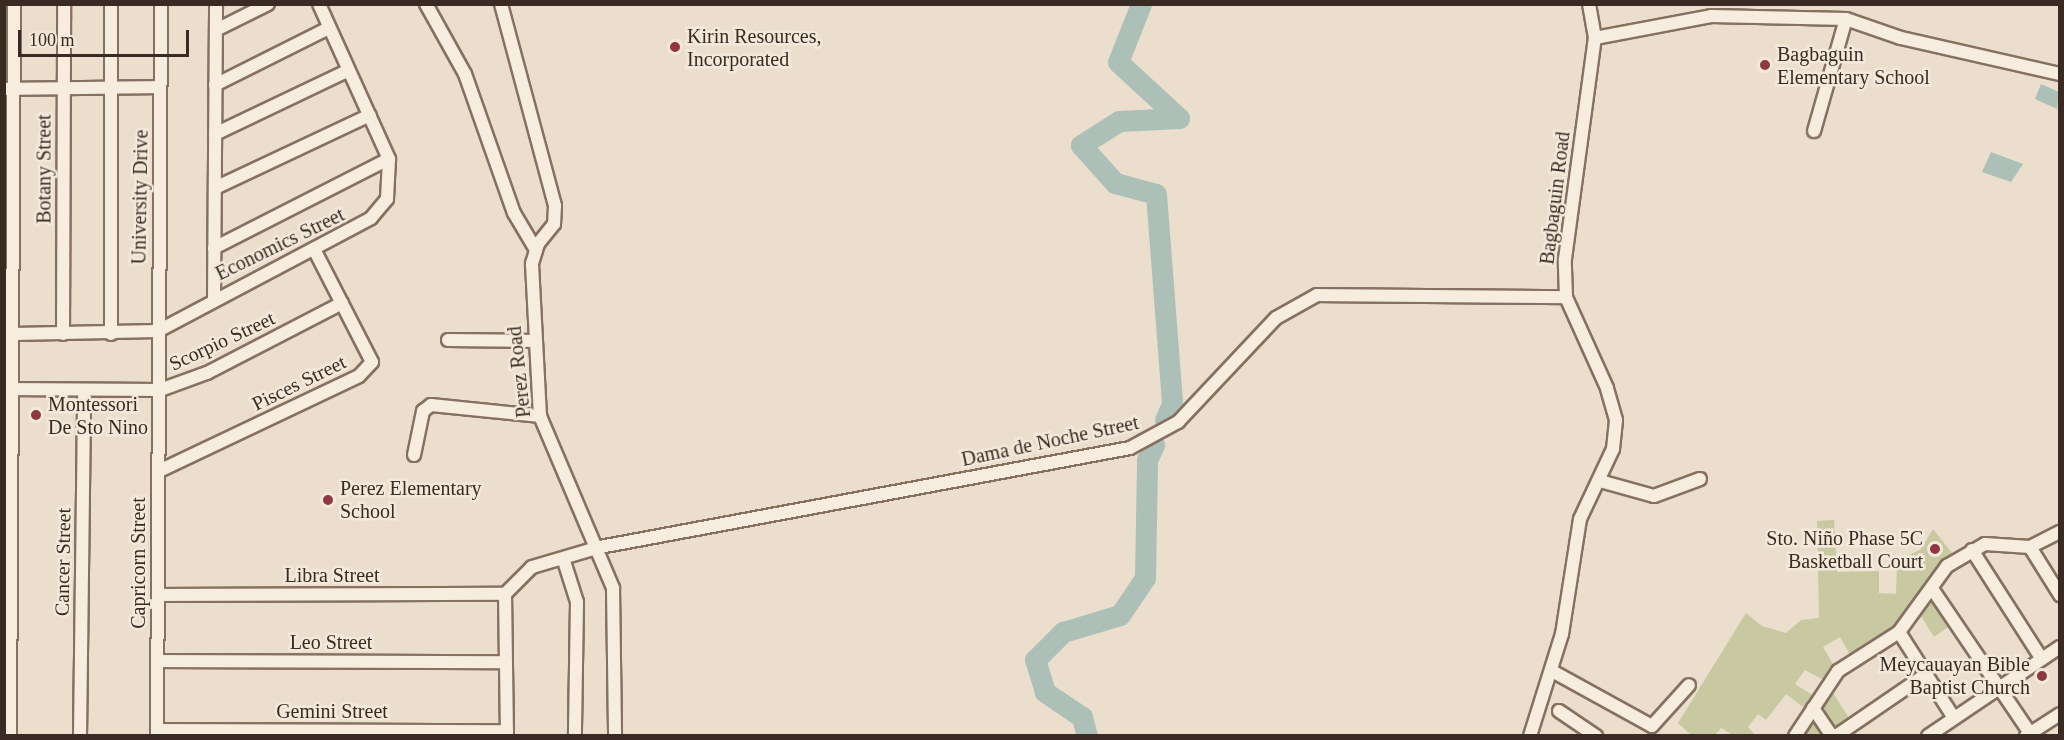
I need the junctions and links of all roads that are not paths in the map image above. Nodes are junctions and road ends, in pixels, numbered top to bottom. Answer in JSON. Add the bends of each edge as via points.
{"nodes":[{"id":1,"x":14,"y":4,"type":"edge"},
{"id":2,"x":64,"y":4,"type":"edge"},
{"id":3,"x":111,"y":4,"type":"edge"},
{"id":4,"x":161,"y":4,"type":"edge"},
{"id":5,"x":216,"y":4,"type":"edge"},
{"id":6,"x":268,"y":4,"type":"edge"},
{"id":7,"x":319,"y":4,"type":"edge"},
{"id":8,"x":426,"y":4,"type":"edge"},
{"id":9,"x":501,"y":4,"type":"edge"},
{"id":10,"x":1589,"y":4,"type":"edge"},
{"id":11,"x":1846,"y":18,"type":"junction"},
{"id":12,"x":329,"y":28,"type":"junction"},
{"id":13,"x":216,"y":30,"type":"junction"},
{"id":14,"x":1595,"y":38,"type":"junction"},
{"id":15,"x":348,"y":71,"type":"junction"},
{"id":16,"x":2060,"y":74,"type":"edge"},
{"id":17,"x":215,"y":85,"type":"junction"},
{"id":18,"x":63,"y":87,"type":"junction"},
{"id":19,"x":160,"y":87,"type":"junction"},
{"id":20,"x":111,"y":88,"type":"junction"},
{"id":21,"x":10,"y":89,"type":"edge"},
{"id":22,"x":370,"y":115,"type":"junction"},
{"id":23,"x":1814,"y":131,"type":"dead end"},
{"id":24,"x":215,"y":134,"type":"junction"},
{"id":25,"x":389,"y":159,"type":"junction"},
{"id":26,"x":214,"y":188,"type":"junction"},
{"id":27,"x":214,"y":248,"type":"junction"},
{"id":28,"x":536,"y":250,"type":"junction"},
{"id":29,"x":315,"y":251,"type":"junction"},
{"id":30,"x":1566,"y":297,"type":"junction"},
{"id":31,"x":214,"y":299,"type":"junction"},
{"id":32,"x":342,"y":303,"type":"junction"},
{"id":33,"x":158,"y":331,"type":"junction"},
{"id":34,"x":14,"y":334,"type":"junction"},
{"id":35,"x":63,"y":334,"type":"junction"},
{"id":36,"x":111,"y":334,"type":"junction"},
{"id":37,"x":448,"y":340,"type":"dead end"},
{"id":38,"x":534,"y":341,"type":"junction"},
{"id":39,"x":9,"y":389,"type":"edge"},
{"id":40,"x":84,"y":390,"type":"junction"},
{"id":41,"x":160,"y":390,"type":"junction"},
{"id":42,"x":540,"y":417,"type":"junction"},
{"id":43,"x":414,"y":455,"type":"dead end"},
{"id":44,"x":159,"y":471,"type":"junction"},
{"id":45,"x":1700,"y":479,"type":"dead end"},
{"id":46,"x":1600,"y":481,"type":"junction"},
{"id":47,"x":2060,"y":532,"type":"edge"},
{"id":48,"x":600,"y":547,"type":"junction"},
{"id":49,"x":2030,"y":547,"type":"junction"},
{"id":50,"x":1972,"y":550,"type":"junction"},
{"id":51,"x":564,"y":561,"type":"junction"},
{"id":52,"x":1933,"y":590,"type":"junction"},
{"id":53,"x":505,"y":594,"type":"junction"},
{"id":54,"x":159,"y":595,"type":"junction"},
{"id":55,"x":2060,"y":595,"type":"edge"},
{"id":56,"x":1899,"y":632,"type":"junction"},
{"id":57,"x":2060,"y":647,"type":"edge"},
{"id":58,"x":2041,"y":658,"type":"junction"},
{"id":59,"x":157,"y":661,"type":"junction"},
{"id":60,"x":506,"y":662,"type":"junction"},
{"id":61,"x":1552,"y":671,"type":"junction"},
{"id":62,"x":1925,"y":675,"type":"junction"},
{"id":63,"x":1689,"y":685,"type":"dead end"},
{"id":64,"x":1999,"y":688,"type":"junction"},
{"id":65,"x":1813,"y":708,"type":"junction"},
{"id":66,"x":1559,"y":711,"type":"dead end"},
{"id":67,"x":2060,"y":714,"type":"edge"},
{"id":68,"x":1954,"y":718,"type":"junction"},
{"id":69,"x":1579,"y":731,"type":"edge"},
{"id":70,"x":157,"y":733,"type":"edge"},
{"id":71,"x":507,"y":733,"type":"edge"},
{"id":72,"x":2030,"y":734,"type":"edge"},
{"id":73,"x":10,"y":735,"type":"edge"},
{"id":74,"x":80,"y":735,"type":"edge"},
{"id":75,"x":575,"y":735,"type":"edge"},
{"id":76,"x":615,"y":735,"type":"edge"},
{"id":77,"x":1530,"y":735,"type":"edge"},
{"id":78,"x":1596,"y":735,"type":"edge"},
{"id":79,"x":1795,"y":735,"type":"edge"},
{"id":80,"x":1834,"y":735,"type":"edge"},
{"id":81,"x":1928,"y":735,"type":"edge"}],
"edges":[{"from":1,"to":21,"type":"street"},
{"from":2,"to":18,"type":"street","name":"Botany Street"},
{"from":3,"to":20,"type":"street"},
{"from":4,"to":19,"type":"street","name":"University Drive"},
{"from":5,"to":13,"type":"street"},
{"from":6,"to":13,"type":"street"},
{"from":7,"to":12,"type":"street","name":"Economics Street"},
{"from":8,"to":28,"type":"street","via":[[457,55],[513,213]]},
{"from":9,"to":28,"type":"street","via":[[555,206],[554,224]]},
{"from":10,"to":14,"type":"street","name":"Bagbaguin Road"},
{"from":11,"to":14,"type":"street","via":[[1711,16]]},
{"from":11,"to":16,"type":"street","via":[[1901,38]]},
{"from":11,"to":23,"type":"street"},
{"from":12,"to":15,"type":"street","name":"Economics Street"},
{"from":12,"to":17,"type":"street"},
{"from":13,"to":17,"type":"street"},
{"from":14,"to":30,"type":"street","name":"Bagbaguin Road","via":[[1565,259]]},
{"from":15,"to":22,"type":"street","name":"Economics Street"},
{"from":15,"to":24,"type":"street"},
{"from":17,"to":24,"type":"street"},
{"from":18,"to":20,"type":"street"},
{"from":18,"to":21,"type":"street"},
{"from":18,"to":35,"type":"street","name":"Botany Street"},
{"from":19,"to":20,"type":"street"},
{"from":19,"to":33,"type":"street","name":"University Drive"},
{"from":20,"to":36,"type":"street"},
{"from":21,"to":34,"type":"street"},
{"from":22,"to":25,"type":"street","name":"Economics Street"},
{"from":22,"to":26,"type":"street"},
{"from":24,"to":26,"type":"street"},
{"from":25,"to":27,"type":"street"},
{"from":25,"to":29,"type":"street","name":"Economics Street","via":[[387,199],[354,231]]},
{"from":26,"to":27,"type":"street"},
{"from":27,"to":31,"type":"street"},
{"from":28,"to":38,"type":"street","name":"Perez Road"},
{"from":29,"to":31,"type":"street","name":"Economics Street"},
{"from":29,"to":32,"type":"street","name":"Pisces Street"},
{"from":30,"to":46,"type":"street","name":"Bagbaguin Road","via":[[1607,388],[1616,420],[1614,449]]},
{"from":30,"to":48,"type":"street","name":"Dama de Noche Street","via":[[1317,295],[1276,318],[1178,422],[1149,441]]},
{"from":31,"to":33,"type":"street","name":"Economics Street"},
{"from":32,"to":41,"type":"street","name":"Scorpio Street","via":[[207,373]]},
{"from":32,"to":44,"type":"street","name":"Pisces Street","via":[[372,362],[359,376]]},
{"from":33,"to":36,"type":"street","name":"Economics Street"},
{"from":33,"to":41,"type":"street","name":"University Drive"},
{"from":34,"to":35,"type":"street","name":"Economics Street"},
{"from":34,"to":39,"type":"street"},
{"from":35,"to":36,"type":"street","name":"Economics Street"},
{"from":37,"to":38,"type":"street"},
{"from":38,"to":42,"type":"street","name":"Perez Road"},
{"from":39,"to":40,"type":"street","name":"Scorpio Street"},
{"from":39,"to":73,"type":"street"},
{"from":40,"to":41,"type":"street","name":"Scorpio Street"},
{"from":40,"to":74,"type":"street","name":"Cancer Street"},
{"from":41,"to":44,"type":"street","name":"Capricorn Street"},
{"from":42,"to":43,"type":"street","via":[[431,405],[423,411]]},
{"from":42,"to":48,"type":"street","name":"Perez Road"},
{"from":44,"to":54,"type":"street","name":"Capricorn Street"},
{"from":45,"to":46,"type":"street","via":[[1654,496]]},
{"from":46,"to":61,"type":"street","name":"Bagbaguin Road","via":[[1580,519]]},
{"from":47,"to":49,"type":"street"},
{"from":48,"to":51,"type":"street","name":"Dama de Noche Street"},
{"from":48,"to":76,"type":"street","name":"Perez Road","via":[[615,611]]},
{"from":49,"to":50,"type":"street","via":[[1985,544]]},
{"from":49,"to":55,"type":"street"},
{"from":50,"to":52,"type":"street","via":[[1947,566]]},
{"from":50,"to":58,"type":"street"},
{"from":51,"to":53,"type":"street","name":"Dama de Noche Street","via":[[532,567]]},
{"from":51,"to":75,"type":"street","via":[[577,602]]},
{"from":52,"to":56,"type":"street"},
{"from":52,"to":64,"type":"street"},
{"from":53,"to":54,"type":"street","name":"Libra Street"},
{"from":53,"to":60,"type":"street"},
{"from":54,"to":59,"type":"street","name":"Capricorn Street"},
{"from":56,"to":62,"type":"street"},
{"from":56,"to":65,"type":"street","via":[[1838,670]]},
{"from":57,"to":58,"type":"street"},
{"from":58,"to":64,"type":"street"},
{"from":59,"to":60,"type":"street","name":"Leo Street"},
{"from":59,"to":70,"type":"street","name":"Capricorn Street"},
{"from":60,"to":71,"type":"street"},
{"from":61,"to":63,"type":"street","via":[[1652,726]]},
{"from":61,"to":77,"type":"street","name":"Bagbaguin Road"},
{"from":62,"to":68,"type":"street"},
{"from":62,"to":80,"type":"street"},
{"from":64,"to":68,"type":"street"},
{"from":64,"to":72,"type":"street"},
{"from":65,"to":79,"type":"street"},
{"from":65,"to":80,"type":"street"},
{"from":66,"to":69,"type":"street"},
{"from":67,"to":72,"type":"street"},
{"from":68,"to":81,"type":"street"},
{"from":69,"to":78,"type":"street"},
{"from":70,"to":71,"type":"street","name":"Gemini Street"}]}
